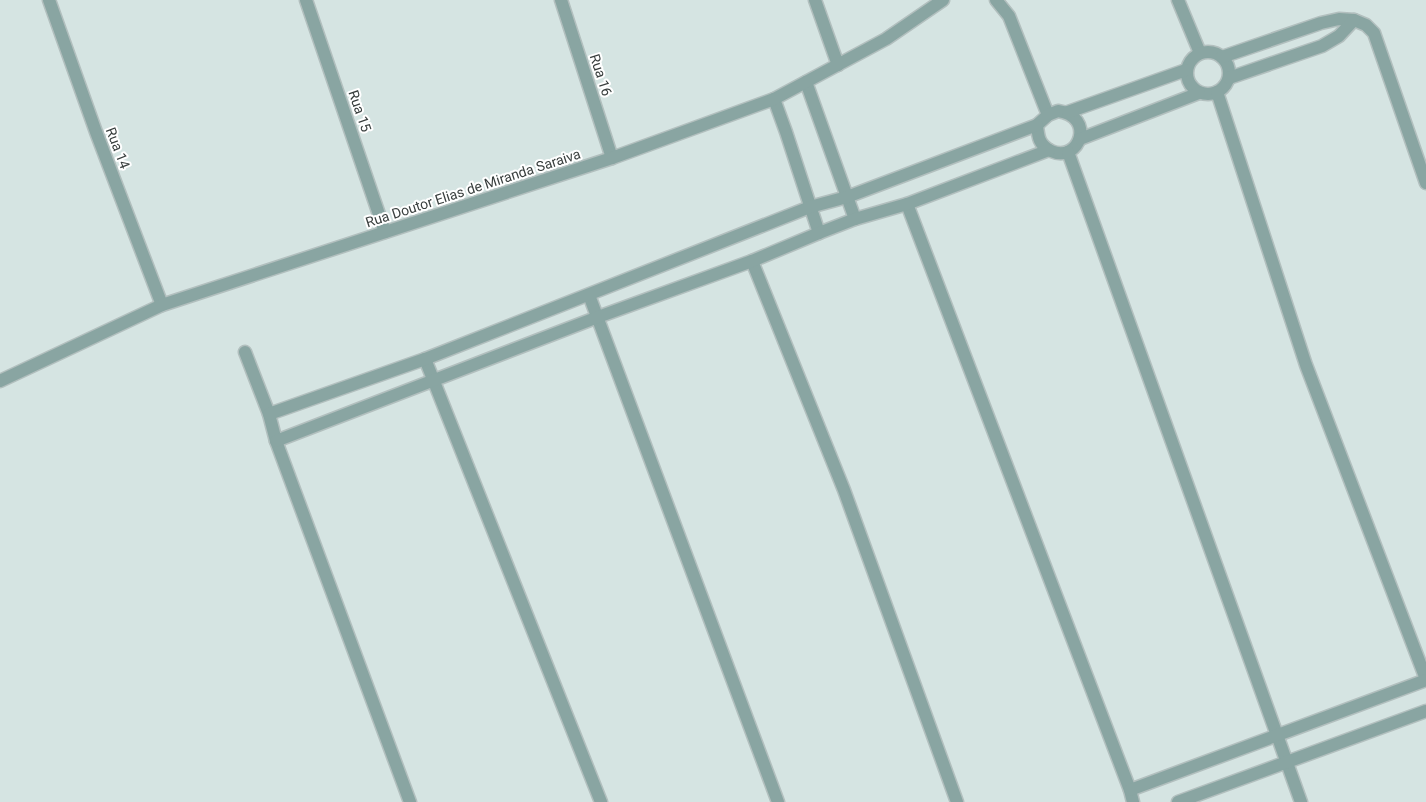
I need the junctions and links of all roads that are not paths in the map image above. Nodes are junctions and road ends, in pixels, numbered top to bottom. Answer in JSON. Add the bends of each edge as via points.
{"nodes":[{"id":1,"x":49,"y":0,"type":"edge"},
{"id":2,"x":306,"y":0,"type":"edge"},
{"id":3,"x":561,"y":0,"type":"edge"},
{"id":4,"x":815,"y":0,"type":"edge"},
{"id":5,"x":943,"y":0,"type":"edge"},
{"id":6,"x":996,"y":0,"type":"edge"},
{"id":7,"x":1178,"y":0,"type":"edge"},
{"id":8,"x":1354,"y":20,"type":"junction"},
{"id":9,"x":1200,"y":53,"type":"junction"},
{"id":10,"x":1222,"y":56,"type":"junction"},
{"id":11,"x":838,"y":65,"type":"junction"},
{"id":12,"x":1186,"y":70,"type":"junction"},
{"id":13,"x":1229,"y":78,"type":"junction"},
{"id":14,"x":806,"y":82,"type":"junction"},
{"id":15,"x":1217,"y":92,"type":"junction"},
{"id":16,"x":1199,"y":93,"type":"junction"},
{"id":17,"x":774,"y":99,"type":"junction"},
{"id":18,"x":1068,"y":112,"type":"junction"},
{"id":19,"x":1048,"y":115,"type":"junction"},
{"id":20,"x":1037,"y":125,"type":"junction"},
{"id":21,"x":1080,"y":139,"type":"junction"},
{"id":22,"x":1049,"y":150,"type":"junction"},
{"id":23,"x":1068,"y":152,"type":"junction"},
{"id":24,"x":612,"y":158,"type":"junction"},
{"id":25,"x":1426,"y":183,"type":"edge"},
{"id":26,"x":847,"y":197,"type":"junction"},
{"id":27,"x":907,"y":204,"type":"junction"},
{"id":28,"x":810,"y":208,"type":"junction"},
{"id":29,"x":855,"y":219,"type":"junction"},
{"id":30,"x":385,"y":232,"type":"junction"},
{"id":31,"x":819,"y":233,"type":"junction"},
{"id":32,"x":752,"y":261,"type":"junction"},
{"id":33,"x":589,"y":295,"type":"junction"},
{"id":34,"x":162,"y":305,"type":"junction"},
{"id":35,"x":598,"y":317,"type":"junction"},
{"id":36,"x":245,"y":352,"type":"dead end"},
{"id":37,"x":426,"y":359,"type":"junction"},
{"id":38,"x":0,"y":381,"type":"edge"},
{"id":39,"x":436,"y":381,"type":"junction"},
{"id":40,"x":268,"y":414,"type":"junction"},
{"id":41,"x":276,"y":441,"type":"junction"},
{"id":42,"x":1426,"y":679,"type":"edge"},
{"id":43,"x":1426,"y":711,"type":"edge"},
{"id":44,"x":1278,"y":736,"type":"junction"},
{"id":45,"x":1287,"y":762,"type":"junction"},
{"id":46,"x":1132,"y":796,"type":"edge"},
{"id":47,"x":410,"y":802,"type":"edge"},
{"id":48,"x":601,"y":802,"type":"edge"},
{"id":49,"x":778,"y":802,"type":"edge"},
{"id":50,"x":956,"y":802,"type":"edge"},
{"id":51,"x":1178,"y":802,"type":"edge"},
{"id":52,"x":1301,"y":802,"type":"edge"}],
"edges":[{"from":1,"to":34,"type":"street","name":"Rua 14"},
{"from":2,"to":30,"type":"street","name":"Rua 15"},
{"from":3,"to":24,"type":"street","name":"Rua 16"},
{"from":4,"to":11,"type":"street"},
{"from":5,"to":11,"type":"street","name":"Rua Doutor Elias de Miranda Saraiva","via":[[886,39]]},
{"from":6,"to":19,"type":"street","via":[[1009,16]]},
{"from":7,"to":9,"type":"street"},
{"from":8,"to":10,"type":"street","via":[[1321,23]]},
{"from":8,"to":13,"type":"street","via":[[1339,36],[1322,46]]},
{"from":8,"to":25,"type":"street","via":[[1374,33]]},
{"from":9,"to":10,"type":"street","via":[[1208,51]]},
{"from":9,"to":12,"type":"street","via":[[1194,56]]},
{"from":10,"to":13,"type":"street","via":[[1227,63]]},
{"from":11,"to":14,"type":"street","name":"Rua Doutor Elias de Miranda Saraiva"},
{"from":12,"to":16,"type":"street","via":[[1191,87]]},
{"from":12,"to":18,"type":"street"},
{"from":13,"to":15,"type":"street"},
{"from":14,"to":17,"type":"street","name":"Rua Doutor Elias de Miranda Saraiva"},
{"from":14,"to":26,"type":"street"},
{"from":15,"to":16,"type":"street"},
{"from":15,"to":42,"type":"street","via":[[1306,365]]},
{"from":16,"to":21,"type":"street"},
{"from":17,"to":24,"type":"street","name":"Rua Doutor Elias de Miranda Saraiva"},
{"from":17,"to":28,"type":"street"},
{"from":18,"to":19,"type":"street"},
{"from":18,"to":21,"type":"street","via":[[1079,123]]},
{"from":19,"to":20,"type":"street"},
{"from":20,"to":22,"type":"street","via":[[1042,146]]},
{"from":20,"to":26,"type":"street"},
{"from":21,"to":23,"type":"street"},
{"from":22,"to":23,"type":"street","via":[[1058,154]]},
{"from":22,"to":27,"type":"street"},
{"from":23,"to":44,"type":"street"},
{"from":24,"to":30,"type":"street","name":"Rua Doutor Elias de Miranda Saraiva"},
{"from":26,"to":28,"type":"street"},
{"from":26,"to":29,"type":"street"},
{"from":27,"to":29,"type":"street"},
{"from":27,"to":46,"type":"street"},
{"from":28,"to":31,"type":"street"},
{"from":28,"to":33,"type":"street"},
{"from":29,"to":31,"type":"street"},
{"from":30,"to":34,"type":"street","name":"Rua Doutor Elias de Miranda Saraiva"},
{"from":31,"to":32,"type":"street"},
{"from":32,"to":35,"type":"street"},
{"from":32,"to":50,"type":"street","via":[[844,490]]},
{"from":33,"to":35,"type":"street"},
{"from":33,"to":37,"type":"street"},
{"from":34,"to":38,"type":"street","name":"Rua Doutor Elias de Miranda Saraiva"},
{"from":35,"to":39,"type":"street"},
{"from":35,"to":49,"type":"street"},
{"from":36,"to":40,"type":"street"},
{"from":37,"to":39,"type":"street"},
{"from":37,"to":40,"type":"street"},
{"from":39,"to":41,"type":"street"},
{"from":39,"to":48,"type":"street"},
{"from":40,"to":41,"type":"street"},
{"from":41,"to":47,"type":"street"},
{"from":42,"to":44,"type":"street"},
{"from":43,"to":45,"type":"street"},
{"from":44,"to":45,"type":"street"},
{"from":44,"to":46,"type":"street"},
{"from":45,"to":51,"type":"street"},
{"from":45,"to":52,"type":"street"}]}
